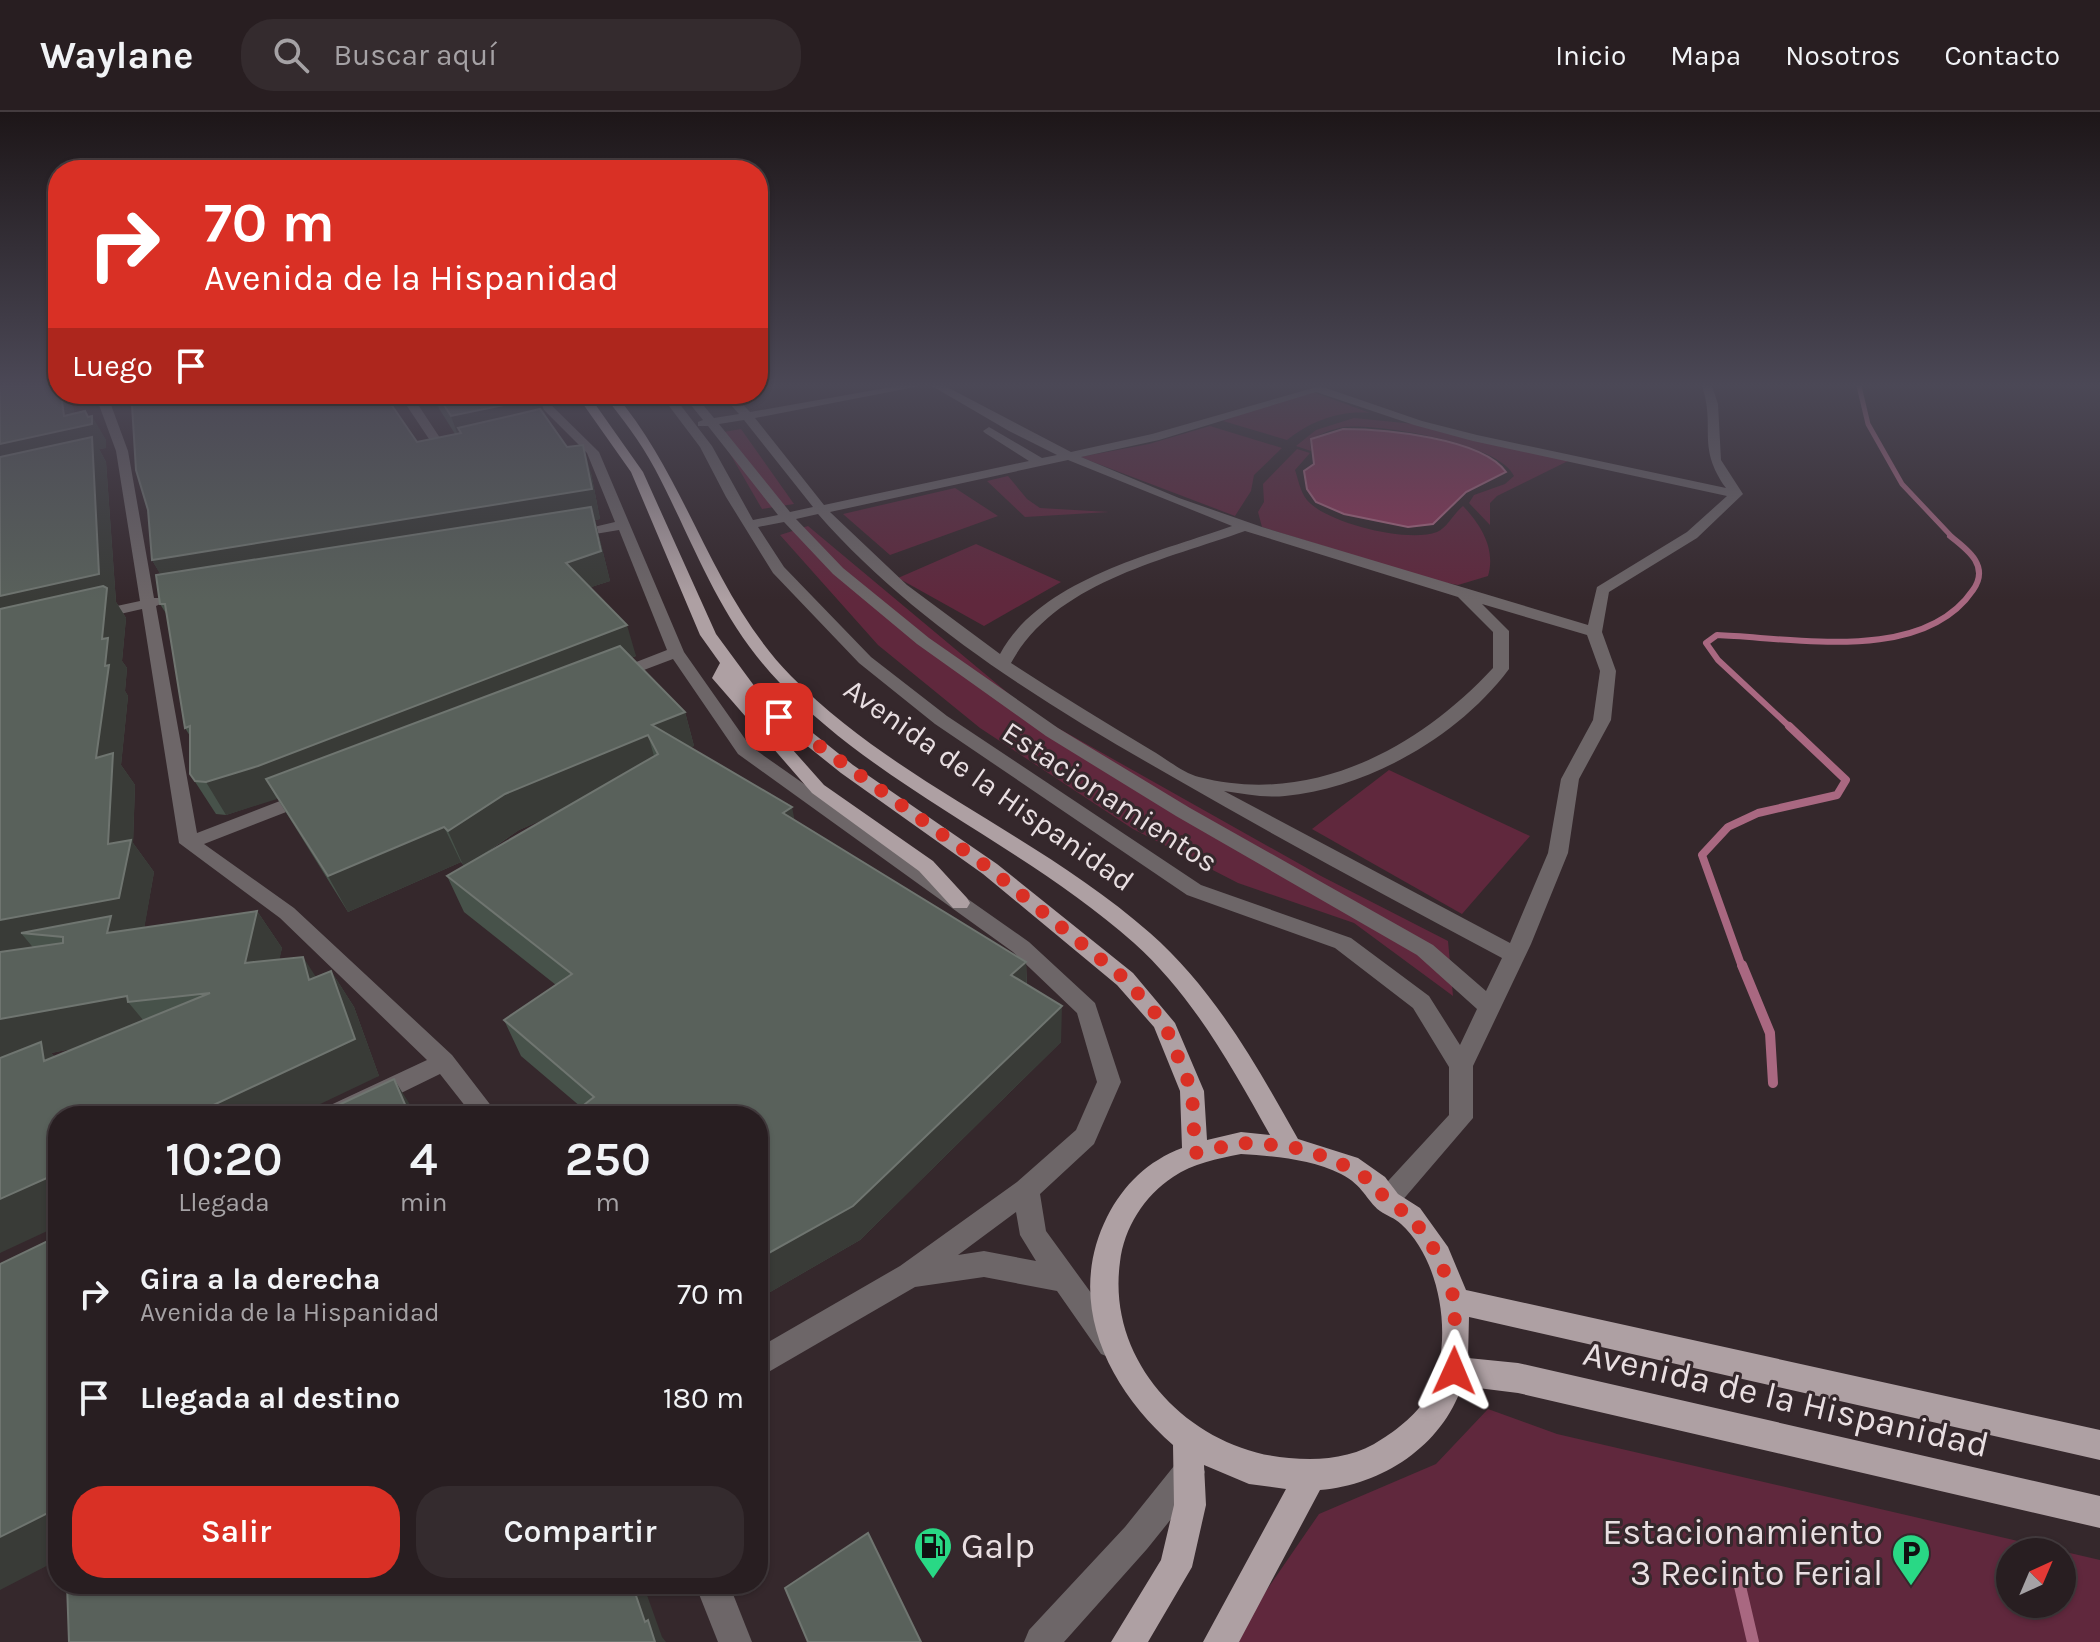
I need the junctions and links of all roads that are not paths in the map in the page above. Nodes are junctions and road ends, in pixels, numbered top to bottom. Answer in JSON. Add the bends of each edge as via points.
{"nodes":[{"id":1,"x":123,"y":457,"type":"edge"},
{"id":2,"x":595,"y":457,"type":"edge"},
{"id":3,"x":627,"y":457,"type":"edge"},
{"id":4,"x":655,"y":457,"type":"edge"},
{"id":5,"x":710,"y":457,"type":"edge"},
{"id":6,"x":741,"y":457,"type":"edge"},
{"id":7,"x":780,"y":457,"type":"edge"},
{"id":8,"x":1032,"y":457,"type":"edge"},
{"id":9,"x":1059,"y":457,"type":"edge"},
{"id":10,"x":1071,"y":457,"type":"edge"},
{"id":11,"x":1567,"y":457,"type":"edge"},
{"id":12,"x":1714,"y":457,"type":"edge"},
{"id":13,"x":1038,"y":461,"type":"junction"},
{"id":14,"x":1737,"y":494,"type":"junction"},
{"id":15,"x":822,"y":510,"type":"junction"},
{"id":16,"x":787,"y":517,"type":"junction"},
{"id":17,"x":623,"y":525,"type":"junction"},
{"id":18,"x":750,"y":525,"type":"junction"},
{"id":19,"x":1248,"y":525,"type":"junction"},
{"id":20,"x":562,"y":535,"type":"edge"},
{"id":21,"x":1461,"y":592,"type":"junction"},
{"id":22,"x":179,"y":598,"type":"edge"},
{"id":23,"x":148,"y":602,"type":"junction"},
{"id":24,"x":77,"y":618,"type":"edge"},
{"id":25,"x":1594,"y":632,"type":"junction"},
{"id":26,"x":676,"y":652,"type":"junction"},
{"id":27,"x":728,"y":663,"type":"junction"},
{"id":28,"x":1003,"y":663,"type":"junction"},
{"id":29,"x":590,"y":686,"type":"edge"},
{"id":30,"x":1193,"y":781,"type":"junction"},
{"id":31,"x":327,"y":789,"type":"edge"},
{"id":32,"x":189,"y":843,"type":"junction"},
{"id":33,"x":960,"y":903,"type":"junction"},
{"id":34,"x":287,"y":913,"type":"junction"},
{"id":35,"x":256,"y":919,"type":"edge"},
{"id":36,"x":1514,"y":955,"type":"junction"},
{"id":37,"x":1489,"y":1007,"type":"junction"},
{"id":38,"x":444,"y":1062,"type":"junction"},
{"id":39,"x":1461,"y":1066,"type":"junction"},
{"id":40,"x":352,"y":1106,"type":"edge"},
{"id":41,"x":479,"y":1106,"type":"edge"},
{"id":42,"x":1289,"y":1146,"type":"junction"},
{"id":43,"x":1195,"y":1153,"type":"junction"},
{"id":44,"x":1026,"y":1190,"type":"junction"},
{"id":45,"x":1386,"y":1201,"type":"junction"},
{"id":46,"x":910,"y":1275,"type":"junction"},
{"id":47,"x":1063,"y":1279,"type":"junction"},
{"id":48,"x":1455,"y":1301,"type":"junction"},
{"id":49,"x":1116,"y":1352,"type":"junction"},
{"id":50,"x":768,"y":1358,"type":"edge"},
{"id":51,"x":1454,"y":1371,"type":"junction"},
{"id":52,"x":1188,"y":1439,"type":"junction"},
{"id":53,"x":2100,"y":1445,"type":"edge"},
{"id":54,"x":1189,"y":1472,"type":"junction"},
{"id":55,"x":1310,"y":1477,"type":"junction"},
{"id":56,"x":2100,"y":1512,"type":"edge"},
{"id":57,"x":716,"y":1594,"type":"edge"},
{"id":58,"x":735,"y":1642,"type":"edge"},
{"id":59,"x":1041,"y":1642,"type":"edge"},
{"id":60,"x":1128,"y":1642,"type":"edge"},
{"id":61,"x":1220,"y":1642,"type":"edge"}],
"edges":[{"from":1,"to":23,"type":"street"},
{"from":2,"to":17,"type":"street"},
{"from":3,"to":27,"type":"main road","via":[[708,635]]},
{"from":4,"to":42,"type":"main road","name":"Avenida de la Hispanidad","via":[[727,606],[788,681],[883,759],[1145,940],[1223,1031]]},
{"from":5,"to":18,"type":"street","name":"Estacionamientos"},
{"from":6,"to":16,"type":"street"},
{"from":7,"to":15,"type":"street"},
{"from":8,"to":13,"type":"street"},
{"from":9,"to":13,"type":"street"},
{"from":10,"to":19,"type":"street"},
{"from":11,"to":14,"type":"street"},
{"from":12,"to":14,"type":"street"},
{"from":13,"to":15,"type":"street"},
{"from":14,"to":25,"type":"street","via":[[1692,535],[1602,590]]},
{"from":15,"to":16,"type":"street"},
{"from":15,"to":28,"type":"street","via":[[894,580]]},
{"from":16,"to":18,"type":"street"},
{"from":16,"to":37,"type":"street","via":[[838,571],[923,641],[1052,732],[1425,950]]},
{"from":17,"to":20,"type":"street"},
{"from":17,"to":26,"type":"street"},
{"from":18,"to":39,"type":"street","name":"Estacionamientos","via":[[778,570],[865,660],[941,720],[1194,890],[1343,943],[1421,1002]]},
{"from":19,"to":21,"type":"street"},
{"from":19,"to":28,"type":"street","via":[[1122,569],[1058,603],[1020,634]]},
{"from":21,"to":25,"type":"street"},
{"from":21,"to":30,"type":"street","via":[[1501,631],[1501,669],[1444,724],[1362,770],[1290,790]]},
{"from":22,"to":23,"type":"street"},
{"from":23,"to":24,"type":"street"},
{"from":23,"to":32,"type":"street"},
{"from":25,"to":36,"type":"street","via":[[1608,671],[1602,720],[1570,779],[1558,853]]},
{"from":26,"to":29,"type":"street"},
{"from":26,"to":33,"type":"street","via":[[744,750]]},
{"from":27,"to":33,"type":"main road","via":[[720,678],[818,789],[926,866]]},
{"from":27,"to":43,"type":"main road","via":[[779,717],[990,869],[1125,979],[1164,1023],[1192,1091]]},
{"from":28,"to":30,"type":"street"},
{"from":30,"to":36,"type":"street"},
{"from":31,"to":32,"type":"street"},
{"from":32,"to":34,"type":"street"},
{"from":33,"to":44,"type":"street","via":[[1021,947],[1087,1009],[1109,1082],[1085,1137]]},
{"from":34,"to":35,"type":"street"},
{"from":34,"to":38,"type":"street"},
{"from":36,"to":37,"type":"street"},
{"from":37,"to":39,"type":"street"},
{"from":38,"to":40,"type":"street"},
{"from":38,"to":41,"type":"street"},
{"from":39,"to":45,"type":"street","via":[[1461,1118]]},
{"from":42,"to":43,"type":"main road","via":[[1241,1143]]},
{"from":42,"to":45,"type":"main road","via":[[1333,1159],[1375,1183]]},
{"from":43,"to":49,"type":"main road","via":[[1143,1187],[1114,1228],[1103,1267],[1104,1309]]},
{"from":44,"to":46,"type":"street"},
{"from":44,"to":47,"type":"street","via":[[1033,1235]]},
{"from":45,"to":48,"type":"main road","via":[[1411,1216],[1438,1255]]},
{"from":46,"to":47,"type":"street","via":[[984,1264]]},
{"from":46,"to":50,"type":"street"},
{"from":47,"to":49,"type":"street"},
{"from":48,"to":51,"type":"main road"},
{"from":48,"to":53,"type":"main road","name":"Avenida de la Hispanidad"},
{"from":49,"to":52,"type":"main road","via":[[1145,1399]]},
{"from":51,"to":55,"type":"main road","via":[[1435,1412],[1404,1446],[1360,1468]]},
{"from":51,"to":56,"type":"main road","name":"Avenida de la Hispanidad","via":[[1518,1378]]},
{"from":52,"to":54,"type":"main road"},
{"from":52,"to":55,"type":"main road","via":[[1246,1468]]},
{"from":54,"to":59,"type":"street"},
{"from":54,"to":60,"type":"main road","via":[[1190,1505],[1176,1567]]},
{"from":55,"to":61,"type":"main road"},
{"from":57,"to":58,"type":"street"}]}
